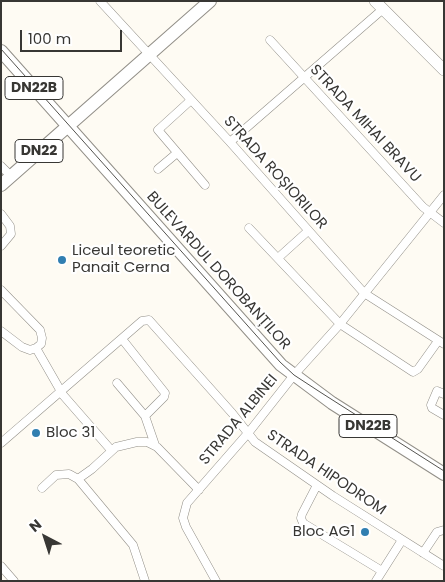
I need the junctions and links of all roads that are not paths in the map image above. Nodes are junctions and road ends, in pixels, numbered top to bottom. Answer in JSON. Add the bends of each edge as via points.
{"nodes":[{"id":1,"x":100,"y":1,"type":"edge"},
{"id":2,"x":210,"y":1,"type":"edge"},
{"id":3,"x":379,"y":5,"type":"edge"},
{"id":4,"x":270,"y":40,"type":"dead end"},
{"id":5,"x":1,"y":52,"type":"edge"},
{"id":6,"x":150,"y":54,"type":"junction"},
{"id":7,"x":444,"y":70,"type":"edge"},
{"id":8,"x":304,"y":77,"type":"junction"},
{"id":9,"x":191,"y":100,"type":"junction"},
{"id":10,"x":67,"y":125,"type":"junction"},
{"id":11,"x":230,"y":142,"type":"junction"},
{"id":12,"x":177,"y":153,"type":"junction"},
{"id":13,"x":1,"y":166,"type":"edge"},
{"id":14,"x":158,"y":169,"type":"dead end"},
{"id":15,"x":6,"y":180,"type":"edge"},
{"id":16,"x":205,"y":185,"type":"dead end"},
{"id":17,"x":444,"y":195,"type":"edge"},
{"id":18,"x":429,"y":212,"type":"junction"},
{"id":19,"x":1,"y":214,"type":"edge"},
{"id":20,"x":444,"y":223,"type":"edge"},
{"id":21,"x":249,"y":228,"type":"dead end"},
{"id":22,"x":308,"y":231,"type":"junction"},
{"id":23,"x":1,"y":246,"type":"edge"},
{"id":24,"x":278,"y":258,"type":"junction"},
{"id":25,"x":1,"y":290,"type":"edge"},
{"id":26,"x":364,"y":293,"type":"junction"},
{"id":27,"x":340,"y":324,"type":"junction"},
{"id":28,"x":1,"y":331,"type":"edge"},
{"id":29,"x":122,"y":339,"type":"junction"},
{"id":30,"x":441,"y":342,"type":"edge"},
{"id":31,"x":36,"y":348,"type":"junction"},
{"id":32,"x":293,"y":376,"type":"junction"},
{"id":33,"x":117,"y":383,"type":"dead end"},
{"id":34,"x":61,"y":392,"type":"junction"},
{"id":35,"x":444,"y":394,"type":"edge"},
{"id":36,"x":444,"y":415,"type":"edge"},
{"id":37,"x":145,"y":416,"type":"junction"},
{"id":38,"x":249,"y":432,"type":"junction"},
{"id":39,"x":1,"y":443,"type":"edge"},
{"id":40,"x":155,"y":445,"type":"junction"},
{"id":41,"x":111,"y":450,"type":"junction"},
{"id":42,"x":444,"y":474,"type":"edge"},
{"id":43,"x":78,"y":479,"type":"junction"},
{"id":44,"x":317,"y":486,"type":"junction"},
{"id":45,"x":42,"y":488,"type":"dead end"},
{"id":46,"x":198,"y":490,"type":"junction"},
{"id":47,"x":444,"y":530,"type":"edge"},
{"id":48,"x":402,"y":540,"type":"junction"},
{"id":49,"x":423,"y":553,"type":"junction"},
{"id":50,"x":1,"y":566,"type":"edge"},
{"id":51,"x":444,"y":566,"type":"edge"},
{"id":52,"x":382,"y":571,"type":"junction"},
{"id":53,"x":14,"y":581,"type":"edge"},
{"id":54,"x":145,"y":581,"type":"edge"},
{"id":55,"x":216,"y":581,"type":"edge"},
{"id":56,"x":376,"y":581,"type":"edge"}],
"edges":[{"from":1,"to":6,"type":"street","name":"STRADA ROȘIORILOR"},
{"from":2,"to":6,"type":"main road","number":"DN22"},
{"from":3,"to":7,"type":"main road"},
{"from":3,"to":8,"type":"street"},
{"from":4,"to":8,"type":"street","name":"STRADA MIHAI BRAVU"},
{"from":5,"to":10,"type":"main road","name":"BULEVARDUL DOROBANȚILOR","number":"DN22B"},
{"from":6,"to":9,"type":"street","name":"STRADA ROȘIORILOR"},
{"from":6,"to":10,"type":"main road","number":"DN22"},
{"from":8,"to":11,"type":"street"},
{"from":8,"to":18,"type":"street","name":"STRADA MIHAI BRAVU"},
{"from":9,"to":11,"type":"street","name":"STRADA ROȘIORILOR"},
{"from":9,"to":12,"type":"street","via":[[158,130]]},
{"from":10,"to":15,"type":"main road","number":"DN22"},
{"from":10,"to":32,"type":"main road","name":"BULEVARDUL DOROBANȚILOR","number":"DN22B"},
{"from":11,"to":22,"type":"street","name":"STRADA ROȘIORILOR"},
{"from":12,"to":14,"type":"street"},
{"from":12,"to":16,"type":"street"},
{"from":13,"to":15,"type":"street"},
{"from":17,"to":18,"type":"street","name":"STRADA ALBINEI"},
{"from":18,"to":20,"type":"street","name":"STRADA MIHAI BRAVU"},
{"from":18,"to":26,"type":"street","name":"STRADA ALBINEI"},
{"from":19,"to":23,"type":"street","via":[[10,226],[11,234]]},
{"from":21,"to":24,"type":"street"},
{"from":22,"to":24,"type":"street"},
{"from":22,"to":26,"type":"street","name":"STRADA ROȘIORILOR"},
{"from":24,"to":27,"type":"street"},
{"from":25,"to":31,"type":"street","via":[[40,330],[41,344]]},
{"from":26,"to":27,"type":"street","name":"STRADA ALBINEI"},
{"from":26,"to":30,"type":"street","name":"STRADA ROȘIORILOR"},
{"from":27,"to":30,"type":"street","via":[[413,372]]},
{"from":27,"to":32,"type":"street","name":"STRADA ALBINEI"},
{"from":28,"to":31,"type":"street","via":[[22,347]]},
{"from":29,"to":34,"type":"street"},
{"from":29,"to":37,"type":"street","via":[[165,393]]},
{"from":29,"to":38,"type":"street","name":"STRADA HIPODROM","via":[[147,319]]},
{"from":31,"to":34,"type":"street"},
{"from":32,"to":38,"type":"street","name":"STRADA ALBINEI"},
{"from":32,"to":42,"type":"main road","name":"BULEVARDUL DOROBANȚILOR","number":"DN22B"},
{"from":33,"to":37,"type":"street"},
{"from":34,"to":39,"type":"street"},
{"from":34,"to":41,"type":"street"},
{"from":35,"to":36,"type":"street","via":[[437,391],[431,405]]},
{"from":37,"to":40,"type":"street"},
{"from":38,"to":44,"type":"street","name":"STRADA HIPODROM","via":[[255,442]]},
{"from":38,"to":46,"type":"street","name":"STRADA ALBINEI"},
{"from":40,"to":41,"type":"street","via":[[137,442]]},
{"from":40,"to":46,"type":"street"},
{"from":41,"to":43,"type":"street"},
{"from":43,"to":45,"type":"street","via":[[69,474],[56,474]]},
{"from":43,"to":54,"type":"street","via":[[131,541]]},
{"from":44,"to":48,"type":"street","name":"STRADA HIPODROM"},
{"from":44,"to":52,"type":"street","via":[[302,514],[303,523]]},
{"from":46,"to":55,"type":"street","name":"STRADA ALBINEI","via":[[187,503],[183,518]]},
{"from":47,"to":49,"type":"street","via":[[437,532]]},
{"from":48,"to":49,"type":"street","name":"STRADA HIPODROM"},
{"from":48,"to":52,"type":"street"},
{"from":49,"to":51,"type":"street","name":"STRADA HIPODROM"},
{"from":50,"to":53,"type":"street"},
{"from":52,"to":56,"type":"street"}]}
